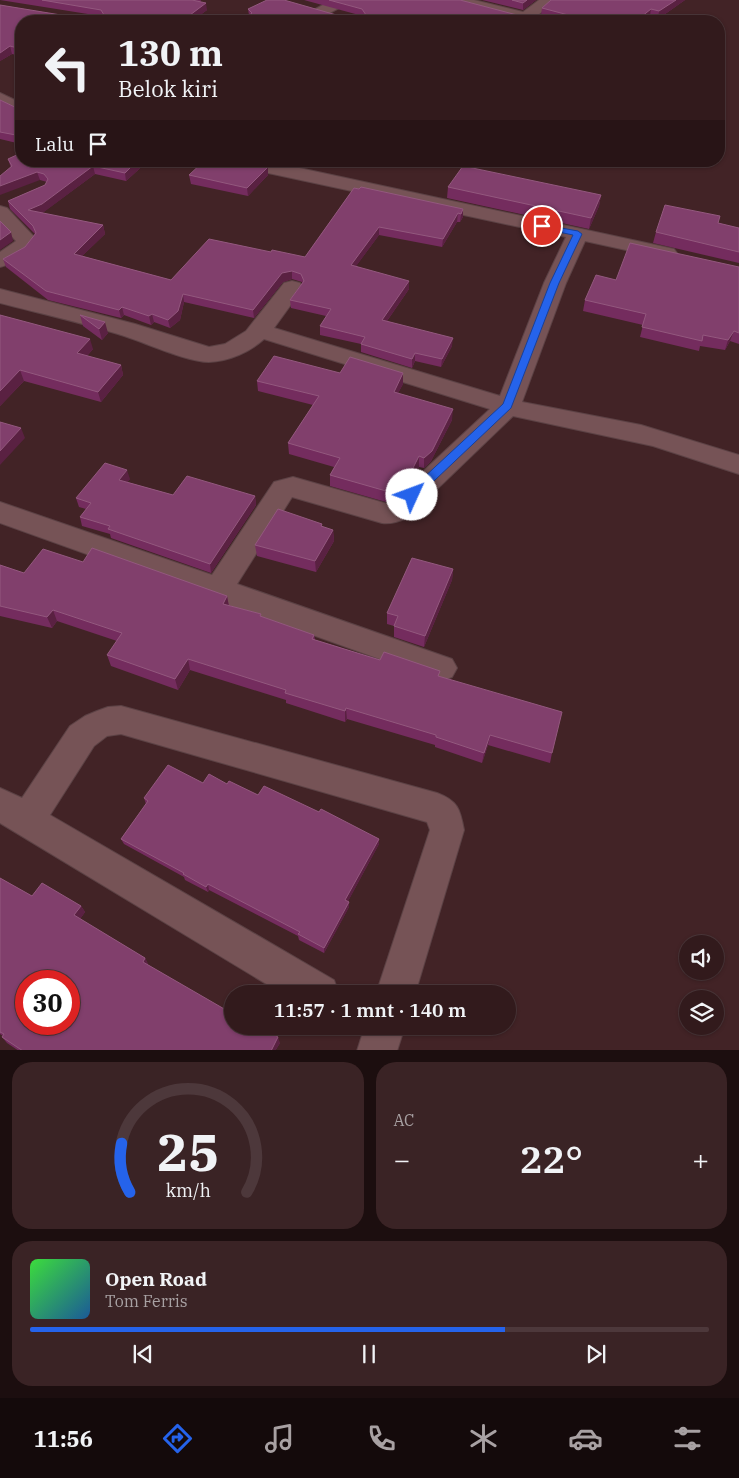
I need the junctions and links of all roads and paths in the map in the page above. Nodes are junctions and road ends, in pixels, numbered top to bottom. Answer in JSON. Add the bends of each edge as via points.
{"nodes":[{"id":1,"x":343,"y":0,"type":"edge"},
{"id":2,"x":456,"y":0,"type":"edge"},
{"id":3,"x":548,"y":0,"type":"edge"},
{"id":4,"x":322,"y":11,"type":"junction"},
{"id":5,"x":304,"y":14,"type":"edge"},
{"id":6,"x":336,"y":15,"type":"edge"},
{"id":7,"x":513,"y":15,"type":"edge"},
{"id":8,"x":536,"y":15,"type":"edge"},
{"id":9,"x":0,"y":98,"type":"edge"},
{"id":10,"x":15,"y":107,"type":"edge"},
{"id":11,"x":268,"y":167,"type":"edge"},
{"id":12,"x":0,"y":212,"type":"edge"},
{"id":13,"x":578,"y":234,"type":"junction"},
{"id":14,"x":683,"y":257,"type":"edge"},
{"id":15,"x":0,"y":261,"type":"edge"},
{"id":16,"x":292,"y":288,"type":"dead end"},
{"id":17,"x":0,"y":296,"type":"edge"},
{"id":18,"x":260,"y":331,"type":"junction"},
{"id":19,"x":508,"y":406,"type":"junction"},
{"id":20,"x":739,"y":465,"type":"edge"},
{"id":21,"x":0,"y":512,"type":"edge"},
{"id":22,"x":218,"y":589,"type":"junction"},
{"id":23,"x":441,"y":668,"type":"dead end"},
{"id":24,"x":14,"y":812,"type":"edge"},
{"id":25,"x":305,"y":985,"type":"edge"},
{"id":26,"x":398,"y":985,"type":"edge"}],
"edges":[{"from":1,"to":4,"type":"street"},
{"from":2,"to":7,"type":"street"},
{"from":3,"to":8,"type":"street"},
{"from":4,"to":5,"type":"street"},
{"from":4,"to":6,"type":"street"},
{"from":9,"to":10,"type":"street"},
{"from":11,"to":13,"type":"street"},
{"from":12,"to":15,"type":"street","via":[[27,240]]},
{"from":13,"to":14,"type":"street"},
{"from":13,"to":19,"type":"street","via":[[555,283]]},
{"from":16,"to":18,"type":"street"},
{"from":17,"to":18,"type":"street","via":[[127,330],[201,354],[222,353],[253,338]]},
{"from":18,"to":19,"type":"street","via":[[312,344]]},
{"from":19,"to":20,"type":"street","via":[[642,434]]},
{"from":19,"to":22,"type":"street","via":[[391,514],[293,487],[283,489]]},
{"from":21,"to":22,"type":"street"},
{"from":22,"to":23,"type":"street"},
{"from":24,"to":25,"type":"street"},
{"from":24,"to":26,"type":"street","via":[[82,736],[108,721],[121,720],[438,809],[444,815],[447,830]]}]}
